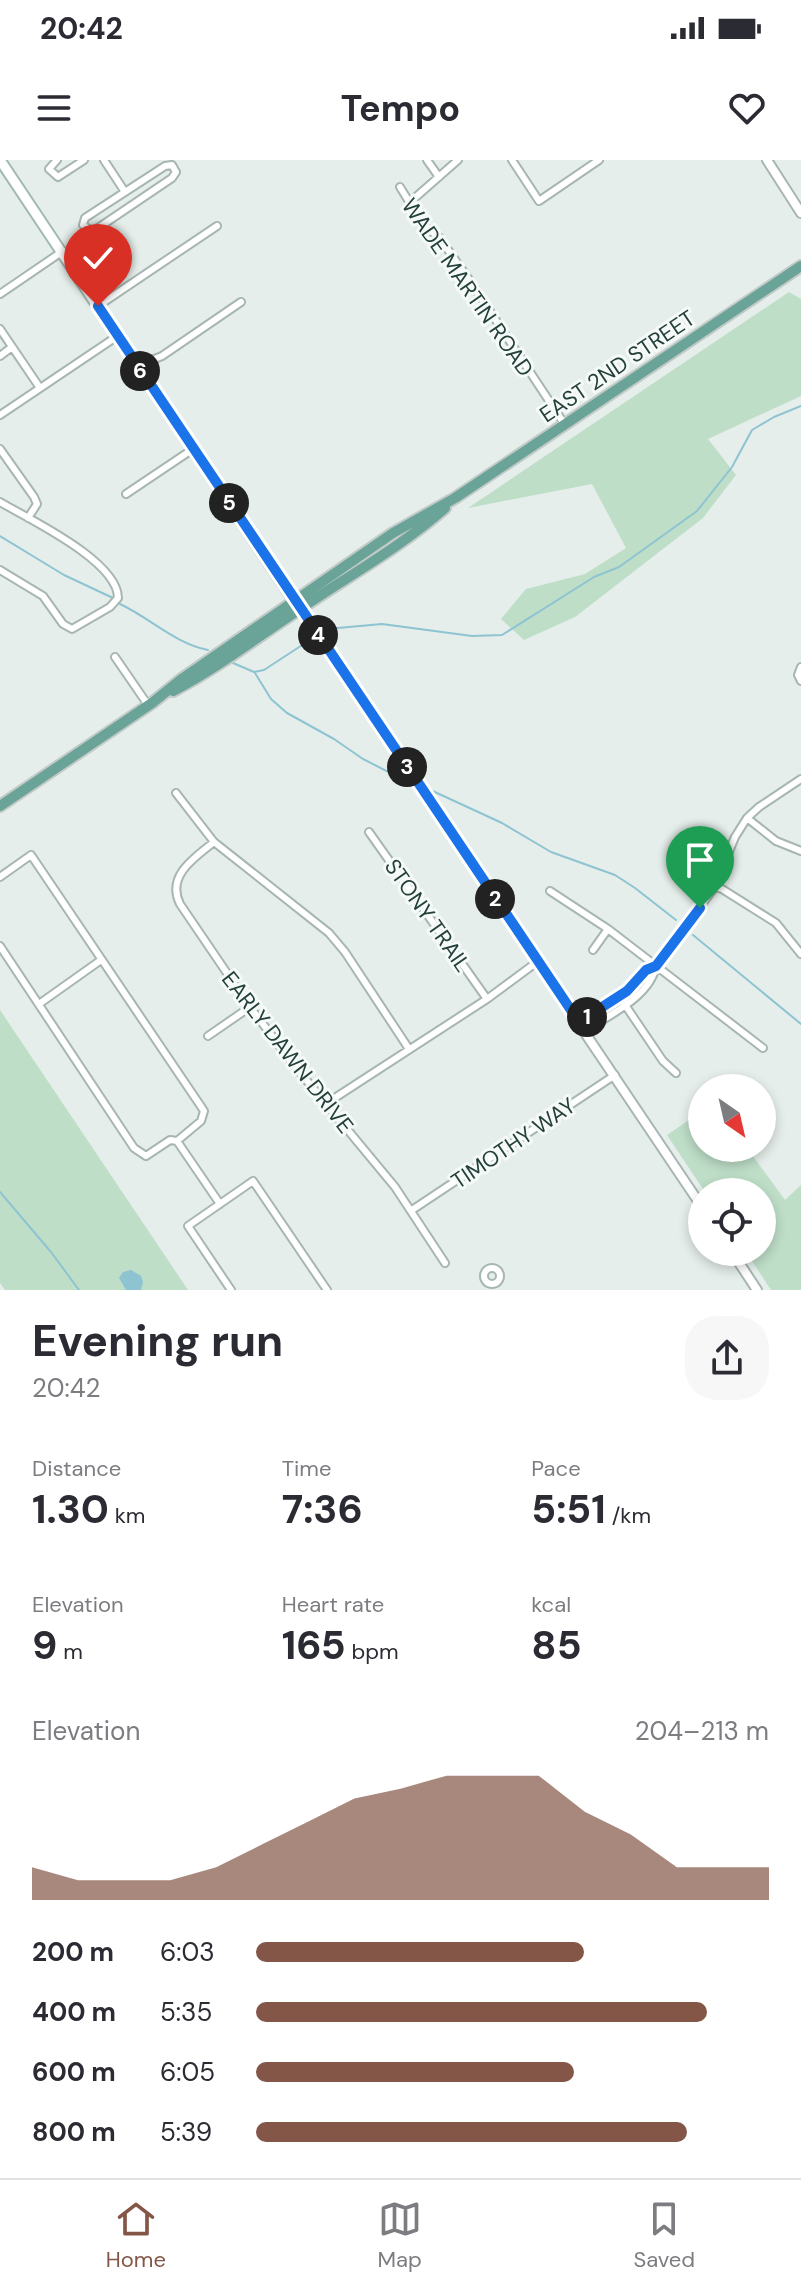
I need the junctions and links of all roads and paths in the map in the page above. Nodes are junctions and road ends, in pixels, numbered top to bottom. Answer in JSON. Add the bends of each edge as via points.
{"nodes":[{"id":1,"x":0,"y":160,"type":"edge"},
{"id":2,"x":57,"y":160,"type":"edge"},
{"id":3,"x":84,"y":160,"type":"edge"},
{"id":4,"x":104,"y":160,"type":"edge"},
{"id":5,"x":427,"y":160,"type":"edge"},
{"id":6,"x":458,"y":160,"type":"edge"},
{"id":7,"x":512,"y":160,"type":"edge"},
{"id":8,"x":599,"y":160,"type":"edge"},
{"id":9,"x":767,"y":160,"type":"edge"},
{"id":10,"x":439,"y":177,"type":"junction"},
{"id":11,"x":400,"y":187,"type":"dead end"},
{"id":12,"x":125,"y":192,"type":"junction"},
{"id":13,"x":417,"y":196,"type":"dead end"},
{"id":14,"x":801,"y":213,"type":"edge"},
{"id":15,"x":217,"y":226,"type":"dead end"},
{"id":16,"x":63,"y":251,"type":"junction"},
{"id":17,"x":801,"y":266,"type":"edge"},
{"id":18,"x":0,"y":294,"type":"edge"},
{"id":19,"x":241,"y":302,"type":"dead end"},
{"id":20,"x":98,"y":306,"type":"junction"},
{"id":21,"x":0,"y":329,"type":"edge"},
{"id":22,"x":116,"y":337,"type":"junction"},
{"id":23,"x":12,"y":347,"type":"junction"},
{"id":24,"x":0,"y":356,"type":"edge"},
{"id":25,"x":137,"y":366,"type":"junction"},
{"id":26,"x":40,"y":388,"type":"junction"},
{"id":27,"x":0,"y":415,"type":"edge"},
{"id":28,"x":565,"y":425,"type":"junction"},
{"id":29,"x":0,"y":449,"type":"edge"},
{"id":30,"x":193,"y":449,"type":"junction"},
{"id":31,"x":126,"y":494,"type":"dead end"},
{"id":32,"x":455,"y":498,"type":"junction"},
{"id":33,"x":0,"y":502,"type":"edge"},
{"id":34,"x":28,"y":518,"type":"junction"},
{"id":35,"x":393,"y":533,"type":"junction"},
{"id":36,"x":373,"y":561,"type":"junction"},
{"id":37,"x":0,"y":570,"type":"edge"},
{"id":38,"x":297,"y":605,"type":"junction"},
{"id":39,"x":115,"y":657,"type":"dead end"},
{"id":40,"x":801,"y":667,"type":"edge"},
{"id":41,"x":801,"y":681,"type":"edge"},
{"id":42,"x":150,"y":704,"type":"junction"},
{"id":43,"x":801,"y":779,"type":"edge"},
{"id":44,"x":176,"y":793,"type":"dead end"},
{"id":45,"x":0,"y":806,"type":"edge"},
{"id":46,"x":747,"y":818,"type":"junction"},
{"id":47,"x":369,"y":832,"type":"dead end"},
{"id":48,"x":214,"y":842,"type":"junction"},
{"id":49,"x":801,"y":851,"type":"edge"},
{"id":50,"x":680,"y":861,"type":"dead end"},
{"id":51,"x":0,"y":877,"type":"edge"},
{"id":52,"x":714,"y":888,"type":"junction"},
{"id":53,"x":550,"y":891,"type":"dead end"},
{"id":54,"x":608,"y":929,"type":"junction"},
{"id":55,"x":0,"y":946,"type":"edge"},
{"id":56,"x":593,"y":950,"type":"dead end"},
{"id":57,"x":801,"y":954,"type":"edge"},
{"id":58,"x":101,"y":960,"type":"junction"},
{"id":59,"x":537,"y":962,"type":"junction"},
{"id":60,"x":656,"y":966,"type":"junction"},
{"id":61,"x":619,"y":996,"type":"junction"},
{"id":62,"x":487,"y":999,"type":"junction"},
{"id":63,"x":39,"y":1004,"type":"junction"},
{"id":64,"x":625,"y":1005,"type":"junction"},
{"id":65,"x":250,"y":1007,"type":"junction"},
{"id":66,"x":579,"y":1022,"type":"junction"},
{"id":67,"x":585,"y":1031,"type":"junction"},
{"id":68,"x":208,"y":1036,"type":"dead end"},
{"id":69,"x":763,"y":1048,"type":"dead end"},
{"id":70,"x":409,"y":1049,"type":"junction"},
{"id":71,"x":676,"y":1073,"type":"dead end"},
{"id":72,"x":615,"y":1075,"type":"junction"},
{"id":73,"x":327,"y":1103,"type":"junction"},
{"id":74,"x":177,"y":1141,"type":"junction"},
{"id":75,"x":688,"y":1186,"type":"edge"},
{"id":76,"x":220,"y":1204,"type":"junction"},
{"id":77,"x":412,"y":1210,"type":"junction"},
{"id":78,"x":445,"y":1263,"type":"dead end"},
{"id":79,"x":741,"y":1266,"type":"edge"},
{"id":80,"x":498,"y":1282,"type":"dead end"},
{"id":81,"x":231,"y":1290,"type":"edge"},
{"id":82,"x":327,"y":1290,"type":"edge"},
{"id":83,"x":505,"y":1290,"type":"edge"},
{"id":84,"x":757,"y":1290,"type":"edge"}],
"edges":[{"from":1,"to":16,"type":"main road"},
{"from":2,"to":3,"type":"street","via":[[49,169],[58,177]]},
{"from":4,"to":12,"type":"street"},
{"from":5,"to":10,"type":"street"},
{"from":6,"to":10,"type":"street"},
{"from":7,"to":8,"type":"street","via":[[539,201]]},
{"from":9,"to":14,"type":"street"},
{"from":10,"to":13,"type":"street"},
{"from":11,"to":28,"type":"street","name":"WADE MARTIN ROAD"},
{"from":12,"to":12,"type":"street","via":[[85,218],[86,229],[98,228],[176,171],[165,166]]},
{"from":15,"to":20,"type":"street"},
{"from":16,"to":18,"type":"street"},
{"from":16,"to":20,"type":"main road"},
{"from":17,"to":28,"type":"main road","name":"EAST 2ND STREET"},
{"from":19,"to":25,"type":"street","via":[[162,356]]},
{"from":20,"to":22,"type":"main road"},
{"from":21,"to":23,"type":"street"},
{"from":22,"to":25,"type":"main road"},
{"from":22,"to":26,"type":"street"},
{"from":23,"to":24,"type":"street"},
{"from":23,"to":26,"type":"street"},
{"from":25,"to":30,"type":"main road"},
{"from":26,"to":27,"type":"street"},
{"from":28,"to":32,"type":"main road","name":"EAST 2ND STREET"},
{"from":29,"to":34,"type":"street","via":[[37,504]]},
{"from":30,"to":31,"type":"street"},
{"from":30,"to":38,"type":"main road"},
{"from":32,"to":35,"type":"main road","name":"EAST 2ND STREET"},
{"from":32,"to":36,"type":"main road","name":"EAST 2ND STREET"},
{"from":33,"to":34,"type":"street"},
{"from":34,"to":37,"type":"street","via":[[98,563],[116,586],[118,598],[72,629],[43,596]]},
{"from":35,"to":36,"type":"main road"},
{"from":35,"to":38,"type":"main road","name":"EAST 2ND STREET"},
{"from":36,"to":38,"type":"main road","name":"EAST 2ND STREET"},
{"from":38,"to":42,"type":"main road","name":"EAST 2ND STREET","via":[[187,684]]},
{"from":38,"to":59,"type":"street"},
{"from":39,"to":42,"type":"street"},
{"from":40,"to":41,"type":"street"},
{"from":42,"to":45,"type":"main road","name":"EAST 2ND STREET"},
{"from":43,"to":46,"type":"street"},
{"from":44,"to":48,"type":"street"},
{"from":46,"to":49,"type":"street","via":[[776,841]]},
{"from":46,"to":52,"type":"street"},
{"from":47,"to":62,"type":"street","name":"STONY TRAIL"},
{"from":48,"to":65,"type":"street","name":"EARLY DAWN DRIVE","via":[[187,866],[174,889]]},
{"from":48,"to":70,"type":"street","via":[[329,933]]},
{"from":50,"to":52,"type":"street","via":[[688,873]]},
{"from":51,"to":58,"type":"street","via":[[31,855]]},
{"from":52,"to":57,"type":"street","via":[[776,923]]},
{"from":52,"to":60,"type":"street"},
{"from":53,"to":54,"type":"street"},
{"from":54,"to":56,"type":"street"},
{"from":54,"to":60,"type":"street"},
{"from":55,"to":63,"type":"street"},
{"from":58,"to":63,"type":"street"},
{"from":58,"to":74,"type":"street","via":[[204,1111],[201,1121]]},
{"from":59,"to":62,"type":"street"},
{"from":59,"to":66,"type":"street"},
{"from":60,"to":61,"type":"street"},
{"from":60,"to":64,"type":"street","via":[[654,978]]},
{"from":60,"to":69,"type":"street"},
{"from":61,"to":64,"type":"street"},
{"from":61,"to":66,"type":"street"},
{"from":62,"to":70,"type":"street"},
{"from":63,"to":74,"type":"street","via":[[139,1153],[149,1155],[170,1140]]},
{"from":64,"to":67,"type":"street"},
{"from":64,"to":71,"type":"street"},
{"from":65,"to":68,"type":"street"},
{"from":65,"to":73,"type":"street","name":"EARLY DAWN DRIVE"},
{"from":66,"to":67,"type":"street"},
{"from":67,"to":72,"type":"street"},
{"from":70,"to":73,"type":"street"},
{"from":72,"to":75,"type":"street"},
{"from":72,"to":77,"type":"street","name":"TIMOTHY WAY"},
{"from":73,"to":77,"type":"street","name":"EARLY DAWN DRIVE"},
{"from":74,"to":76,"type":"street"},
{"from":76,"to":81,"type":"street","via":[[188,1226]]},
{"from":76,"to":82,"type":"street","via":[[253,1181]]},
{"from":77,"to":78,"type":"street","name":"EARLY DAWN DRIVE"},
{"from":79,"to":84,"type":"street"},
{"from":80,"to":83,"type":"street"}]}
